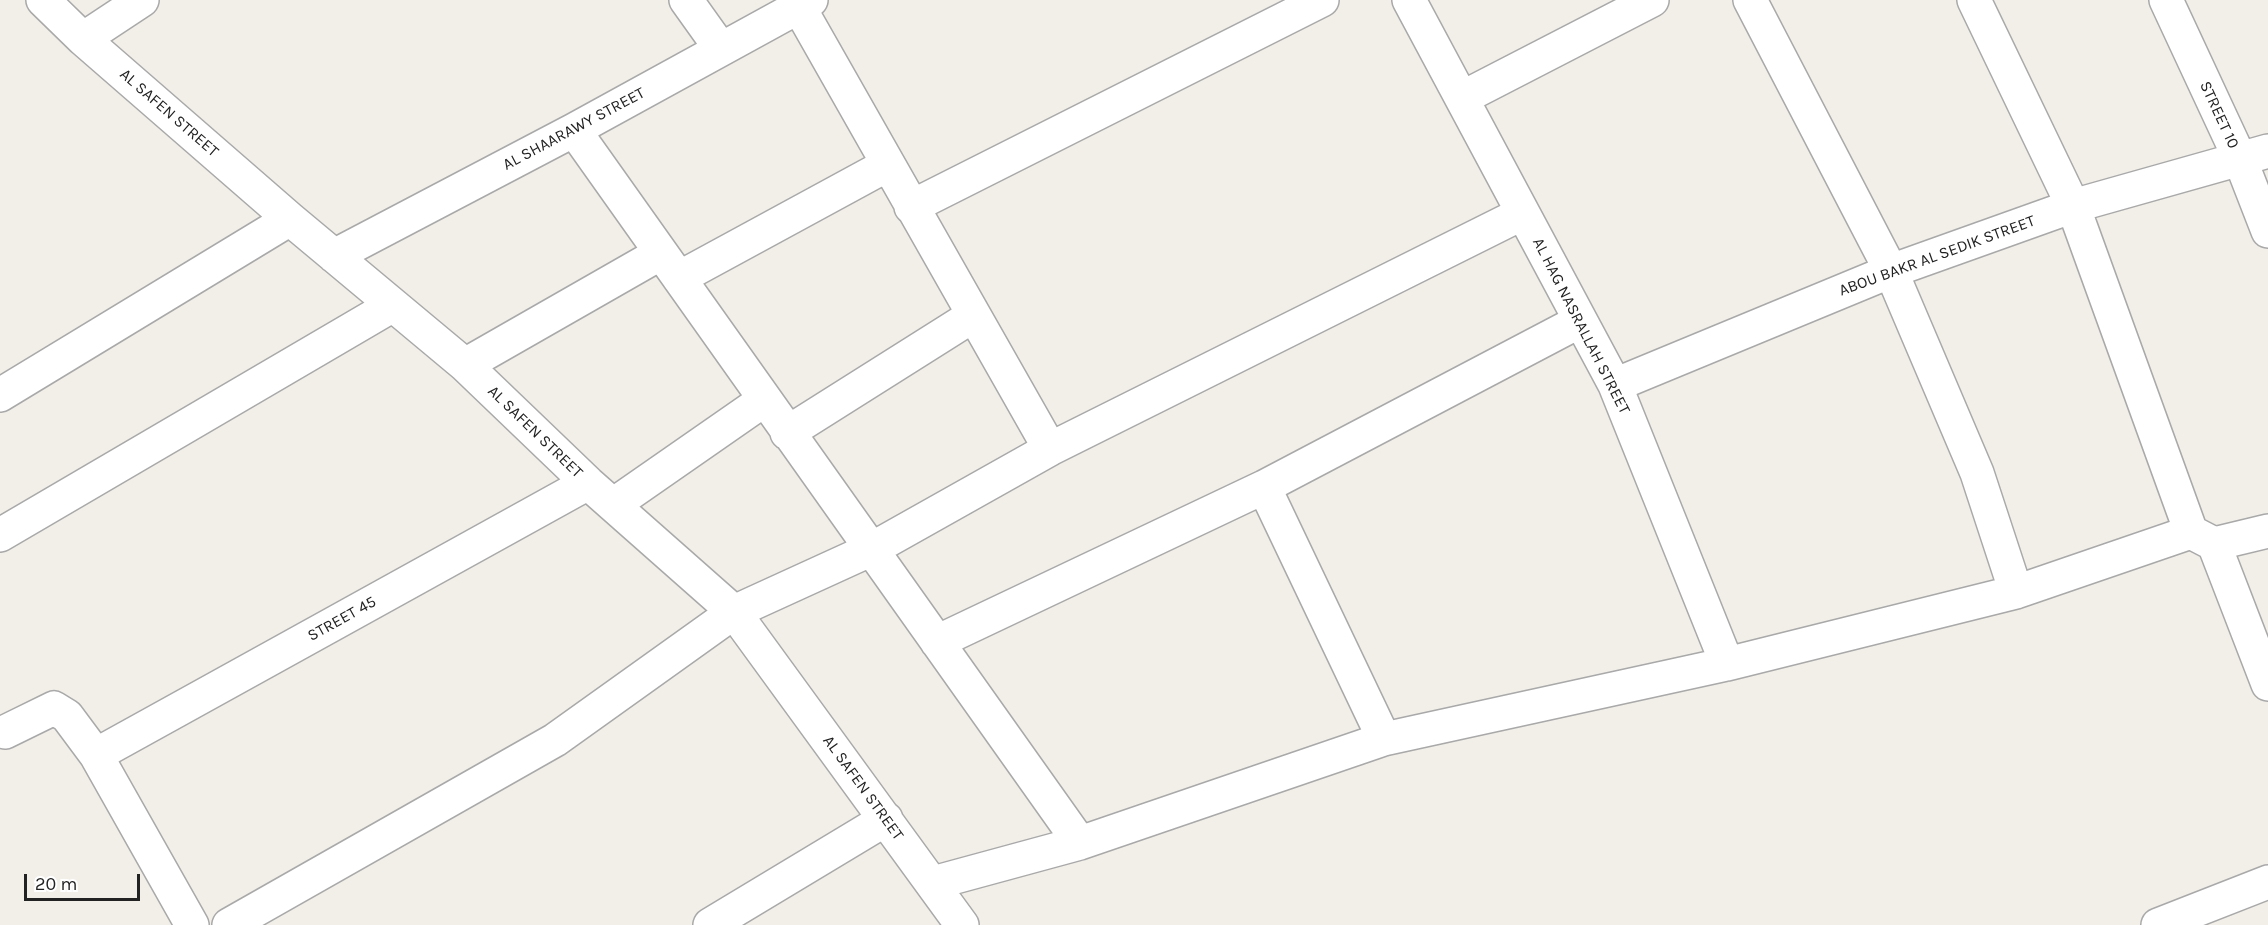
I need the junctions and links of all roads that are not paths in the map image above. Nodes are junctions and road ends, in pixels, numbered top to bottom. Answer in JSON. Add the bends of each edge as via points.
{"nodes":[{"id":1,"x":43,"y":0,"type":"edge"},
{"id":2,"x":142,"y":0,"type":"edge"},
{"id":3,"x":686,"y":0,"type":"edge"},
{"id":4,"x":1322,"y":0,"type":"edge"},
{"id":5,"x":1409,"y":0,"type":"edge"},
{"id":6,"x":1652,"y":0,"type":"edge"},
{"id":7,"x":1750,"y":0,"type":"edge"},
{"id":8,"x":1974,"y":0,"type":"edge"},
{"id":9,"x":2166,"y":0,"type":"edge"},
{"id":10,"x":805,"y":4,"type":"edge"},
{"id":11,"x":83,"y":39,"type":"junction"},
{"id":12,"x":721,"y":49,"type":"junction"},
{"id":13,"x":1462,"y":98,"type":"junction"},
{"id":14,"x":574,"y":130,"type":"junction"},
{"id":15,"x":2254,"y":155,"type":"edge"},
{"id":16,"x":887,"y":165,"type":"junction"},
{"id":17,"x":2073,"y":206,"type":"junction"},
{"id":18,"x":911,"y":207,"type":"junction"},
{"id":19,"x":1523,"y":213,"type":"junction"},
{"id":20,"x":290,"y":219,"type":"junction"},
{"id":21,"x":2268,"y":231,"type":"edge"},
{"id":22,"x":334,"y":256,"type":"junction"},
{"id":23,"x":670,"y":265,"type":"junction"},
{"id":24,"x":1890,"y":271,"type":"junction"},
{"id":25,"x":393,"y":305,"type":"junction"},
{"id":26,"x":974,"y":315,"type":"junction"},
{"id":27,"x":1580,"y":321,"type":"junction"},
{"id":28,"x":465,"y":365,"type":"junction"},
{"id":29,"x":1615,"y":385,"type":"junction"},
{"id":30,"x":0,"y":395,"type":"edge"},
{"id":31,"x":764,"y":400,"type":"junction"},
{"id":32,"x":787,"y":433,"type":"junction"},
{"id":33,"x":1050,"y":449,"type":"junction"},
{"id":34,"x":588,"y":483,"type":"junction"},
{"id":35,"x":1264,"y":486,"type":"junction"},
{"id":36,"x":612,"y":505,"type":"junction"},
{"id":37,"x":2268,"y":531,"type":"edge"},
{"id":38,"x":0,"y":535,"type":"edge"},
{"id":39,"x":2202,"y":538,"type":"junction"},
{"id":40,"x":872,"y":549,"type":"junction"},
{"id":41,"x":2016,"y":592,"type":"junction"},
{"id":42,"x":734,"y":612,"type":"junction"},
{"id":43,"x":937,"y":642,"type":"junction"},
{"id":44,"x":1727,"y":664,"type":"junction"},
{"id":45,"x":2268,"y":684,"type":"edge"},
{"id":46,"x":2,"y":729,"type":"edge"},
{"id":47,"x":1384,"y":739,"type":"junction"},
{"id":48,"x":96,"y":755,"type":"junction"},
{"id":49,"x":886,"y":819,"type":"junction"},
{"id":50,"x":1080,"y":843,"type":"junction"},
{"id":51,"x":2268,"y":882,"type":"edge"},
{"id":52,"x":933,"y":883,"type":"junction"},
{"id":53,"x":192,"y":925,"type":"edge"},
{"id":54,"x":229,"y":925,"type":"edge"},
{"id":55,"x":710,"y":925,"type":"edge"},
{"id":56,"x":962,"y":925,"type":"edge"},
{"id":57,"x":2158,"y":925,"type":"edge"}],
"edges":[{"from":1,"to":11,"type":"street","name":"AL SAFEN STREET"},
{"from":2,"to":11,"type":"street"},
{"from":3,"to":12,"type":"street"},
{"from":4,"to":18,"type":"street"},
{"from":5,"to":13,"type":"street","name":"AL HAG NASRALLAH STREET"},
{"from":6,"to":13,"type":"street"},
{"from":7,"to":24,"type":"street"},
{"from":8,"to":17,"type":"street"},
{"from":9,"to":15,"type":"street","name":"STREET 10"},
{"from":10,"to":12,"type":"street","name":"AL SHAARAWY STREET"},
{"from":10,"to":16,"type":"street"},
{"from":11,"to":20,"type":"street","name":"AL SAFEN STREET"},
{"from":12,"to":14,"type":"street","name":"AL SHAARAWY STREET"},
{"from":13,"to":19,"type":"street","name":"AL HAG NASRALLAH STREET"},
{"from":14,"to":22,"type":"street","name":"AL SHAARAWY STREET"},
{"from":14,"to":23,"type":"street"},
{"from":15,"to":17,"type":"street","name":"ABOU BAKR AL SEDIK STREET"},
{"from":15,"to":21,"type":"street","name":"STREET 10"},
{"from":16,"to":18,"type":"street"},
{"from":16,"to":23,"type":"street"},
{"from":17,"to":24,"type":"street","name":"ABOU BAKR AL SEDIK STREET"},
{"from":17,"to":39,"type":"street"},
{"from":18,"to":26,"type":"street"},
{"from":19,"to":27,"type":"street","name":"AL HAG NASRALLAH STREET"},
{"from":19,"to":33,"type":"street"},
{"from":20,"to":22,"type":"street","name":"AL SAFEN STREET"},
{"from":20,"to":30,"type":"street"},
{"from":22,"to":25,"type":"street","name":"AL SAFEN STREET"},
{"from":23,"to":28,"type":"street"},
{"from":23,"to":31,"type":"street"},
{"from":24,"to":29,"type":"street","name":"ABOU BAKR AL SEDIK STREET"},
{"from":24,"to":41,"type":"street","via":[[1974,465]]},
{"from":25,"to":28,"type":"street","name":"AL SAFEN STREET"},
{"from":25,"to":38,"type":"street"},
{"from":26,"to":32,"type":"street"},
{"from":26,"to":33,"type":"street"},
{"from":27,"to":29,"type":"street","name":"AL HAG NASRALLAH STREET"},
{"from":27,"to":35,"type":"street"},
{"from":28,"to":34,"type":"street","name":"AL SAFEN STREET"},
{"from":29,"to":44,"type":"street","name":"AL HAG NASRALLAH STREET"},
{"from":31,"to":32,"type":"street"},
{"from":31,"to":36,"type":"street"},
{"from":32,"to":40,"type":"street"},
{"from":33,"to":40,"type":"street"},
{"from":34,"to":36,"type":"street","name":"AL SAFEN STREET"},
{"from":34,"to":48,"type":"street","name":"STREET 45"},
{"from":35,"to":43,"type":"street"},
{"from":35,"to":47,"type":"street"},
{"from":36,"to":42,"type":"street","name":"AL SAFEN STREET"},
{"from":37,"to":39,"type":"street"},
{"from":39,"to":41,"type":"street"},
{"from":39,"to":45,"type":"street"},
{"from":40,"to":42,"type":"street"},
{"from":40,"to":43,"type":"street"},
{"from":41,"to":44,"type":"street"},
{"from":42,"to":49,"type":"street","name":"AL SAFEN STREET"},
{"from":42,"to":54,"type":"street","via":[[555,740]]},
{"from":43,"to":50,"type":"street"},
{"from":44,"to":47,"type":"street"},
{"from":46,"to":48,"type":"street","via":[[54,708],[67,716]]},
{"from":47,"to":50,"type":"street"},
{"from":48,"to":53,"type":"street"},
{"from":49,"to":52,"type":"street","name":"AL SAFEN STREET"},
{"from":49,"to":55,"type":"street"},
{"from":50,"to":52,"type":"street"},
{"from":51,"to":57,"type":"street"},
{"from":52,"to":56,"type":"street","name":"AL SAFEN STREET"}]}
